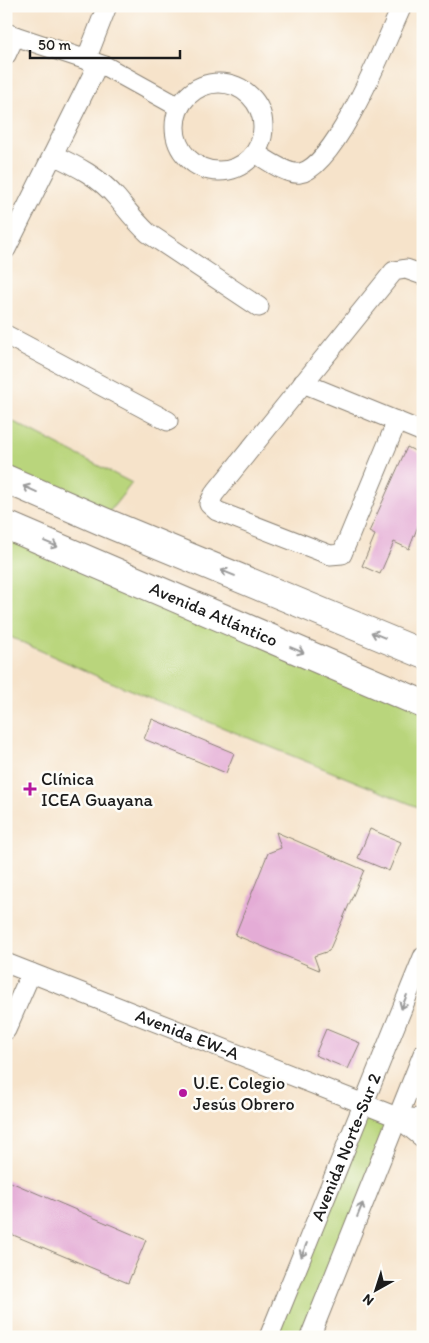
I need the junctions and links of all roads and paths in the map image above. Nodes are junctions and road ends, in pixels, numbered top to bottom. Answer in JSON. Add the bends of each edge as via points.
{"nodes":[{"id":1,"x":107,"y":6,"type":"edge"},
{"id":2,"x":402,"y":6,"type":"edge"},
{"id":3,"x":11,"y":34,"type":"edge"},
{"id":4,"x":6,"y":55,"type":"edge"},
{"id":5,"x":92,"y":62,"type":"junction"},
{"id":6,"x":179,"y":107,"type":"junction"},
{"id":7,"x":255,"y":153,"type":"junction"},
{"id":8,"x":53,"y":155,"type":"junction"},
{"id":9,"x":6,"y":250,"type":"edge"},
{"id":10,"x":423,"y":275,"type":"edge"},
{"id":11,"x":259,"y":307,"type":"dead end"},
{"id":12,"x":6,"y":335,"type":"edge"},
{"id":13,"x":303,"y":383,"type":"junction"},
{"id":14,"x":397,"y":421,"type":"junction"},
{"id":15,"x":168,"y":422,"type":"dead end"},
{"id":16,"x":423,"y":432,"type":"edge"},
{"id":17,"x":6,"y":479,"type":"edge"},
{"id":18,"x":6,"y":525,"type":"edge"},
{"id":19,"x":423,"y":654,"type":"edge"},
{"id":20,"x":423,"y":704,"type":"edge"},
{"id":21,"x":423,"y":957,"type":"edge"},
{"id":22,"x":6,"y":962,"type":"edge"},
{"id":23,"x":30,"y":972,"type":"junction"},
{"id":24,"x":6,"y":1030,"type":"edge"},
{"id":25,"x":423,"y":1054,"type":"edge"},
{"id":26,"x":363,"y":1103,"type":"junction"},
{"id":27,"x":397,"y":1117,"type":"junction"},
{"id":28,"x":423,"y":1119,"type":"edge"},
{"id":29,"x":423,"y":1138,"type":"edge"},
{"id":30,"x":269,"y":1337,"type":"edge"},
{"id":31,"x":310,"y":1337,"type":"edge"}],
"edges":[{"from":1,"to":5,"type":"street"},
{"from":2,"to":7,"type":"street","via":[[347,122],[322,160],[298,174]]},
{"from":3,"to":4,"type":"street"},
{"from":3,"to":5,"type":"street"},
{"from":5,"to":6,"type":"street","via":[[124,75]]},
{"from":5,"to":8,"type":"street"},
{"from":6,"to":7,"type":"street","via":[[175,121],[180,148],[201,167],[216,171],[230,169]]},
{"from":6,"to":7,"type":"street","via":[[187,96],[212,83],[239,88],[260,110],[261,140]]},
{"from":8,"to":9,"type":"street"},
{"from":8,"to":11,"type":"street","via":[[84,170],[148,233]]},
{"from":10,"to":13,"type":"street","via":[[406,269],[394,271]]},
{"from":12,"to":15,"type":"street"},
{"from":13,"to":14,"type":"street"},
{"from":13,"to":14,"type":"street","via":[[214,494],[210,500],[211,507],[330,554],[342,554]]},
{"from":14,"to":16,"type":"street"},
{"from":19,"to":17,"type":"main road","one_way":true},
{"from":18,"to":20,"type":"main road","name":"Avenida Atlántico","one_way":true},
{"from":21,"to":26,"type":"street","name":"Avenida Norte-Sur 2","one_way":true},
{"from":22,"to":23,"type":"street","name":"Avenida EW-A"},
{"from":23,"to":24,"type":"street"},
{"from":23,"to":26,"type":"street","name":"Avenida EW-A"},
{"from":25,"to":27,"type":"street"},
{"from":26,"to":27,"type":"street","name":"Avenida EW-A"},
{"from":26,"to":30,"type":"street","name":"Avenida Norte-Sur 2","one_way":true},
{"from":27,"to":28,"type":"street"},
{"from":27,"to":29,"type":"street"},
{"from":31,"to":27,"type":"street","one_way":true}]}
